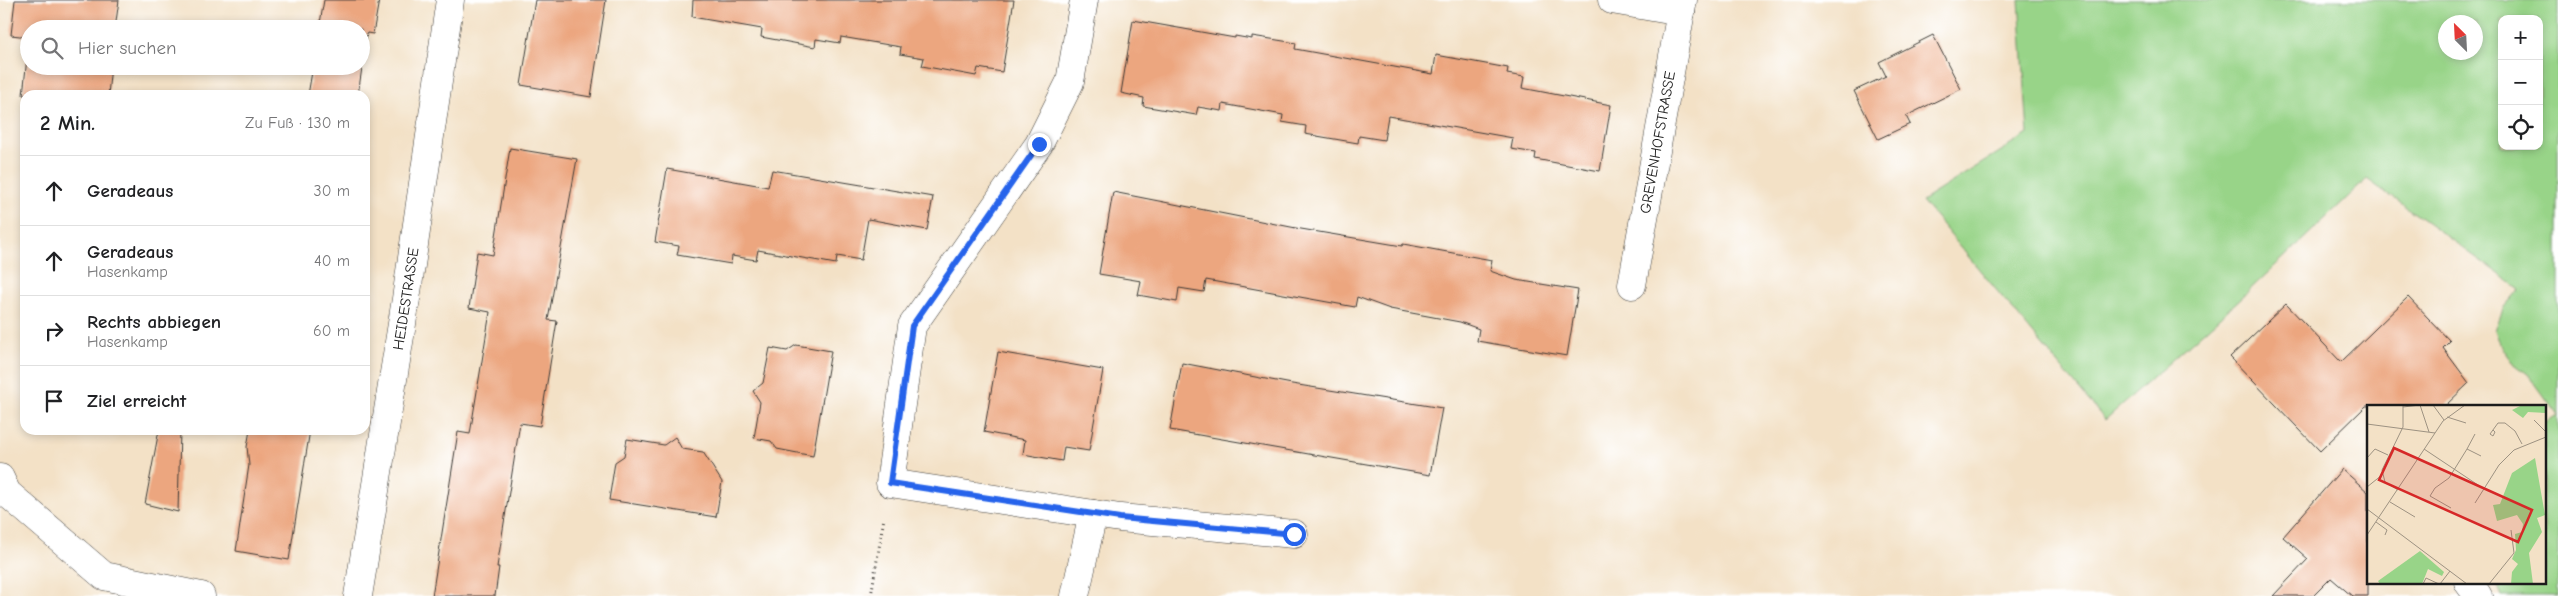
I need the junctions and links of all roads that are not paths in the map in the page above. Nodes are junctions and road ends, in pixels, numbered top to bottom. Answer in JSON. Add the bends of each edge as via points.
{"nodes":[{"id":1,"x":450,"y":0,"type":"edge"},
{"id":2,"x":1084,"y":0,"type":"edge"},
{"id":3,"x":1612,"y":0,"type":"edge"},
{"id":4,"x":1682,"y":6,"type":"edge"},
{"id":5,"x":1632,"y":285,"type":"dead end"},
{"id":6,"x":2,"y":490,"type":"edge"},
{"id":7,"x":1093,"y":514,"type":"junction"},
{"id":8,"x":1294,"y":534,"type":"dead end"},
{"id":9,"x":2469,"y":584,"type":"edge"},
{"id":10,"x":201,"y":596,"type":"edge"},
{"id":11,"x":358,"y":596,"type":"edge"},
{"id":12,"x":1075,"y":596,"type":"edge"},
{"id":13,"x":2478,"y":596,"type":"edge"}],
"edges":[{"from":1,"to":11,"type":"street","name":"HEIDESTRASSE"},
{"from":2,"to":7,"type":"street","via":[[1070,82],[1039,144],[912,326],[890,483]]},
{"from":3,"to":4,"type":"street"},
{"from":4,"to":5,"type":"street","name":"GREVENHOFSTRASSE"},
{"from":6,"to":10,"type":"street","via":[[104,576]]},
{"from":7,"to":8,"type":"street"},
{"from":7,"to":12,"type":"street"},
{"from":9,"to":13,"type":"street"}]}
